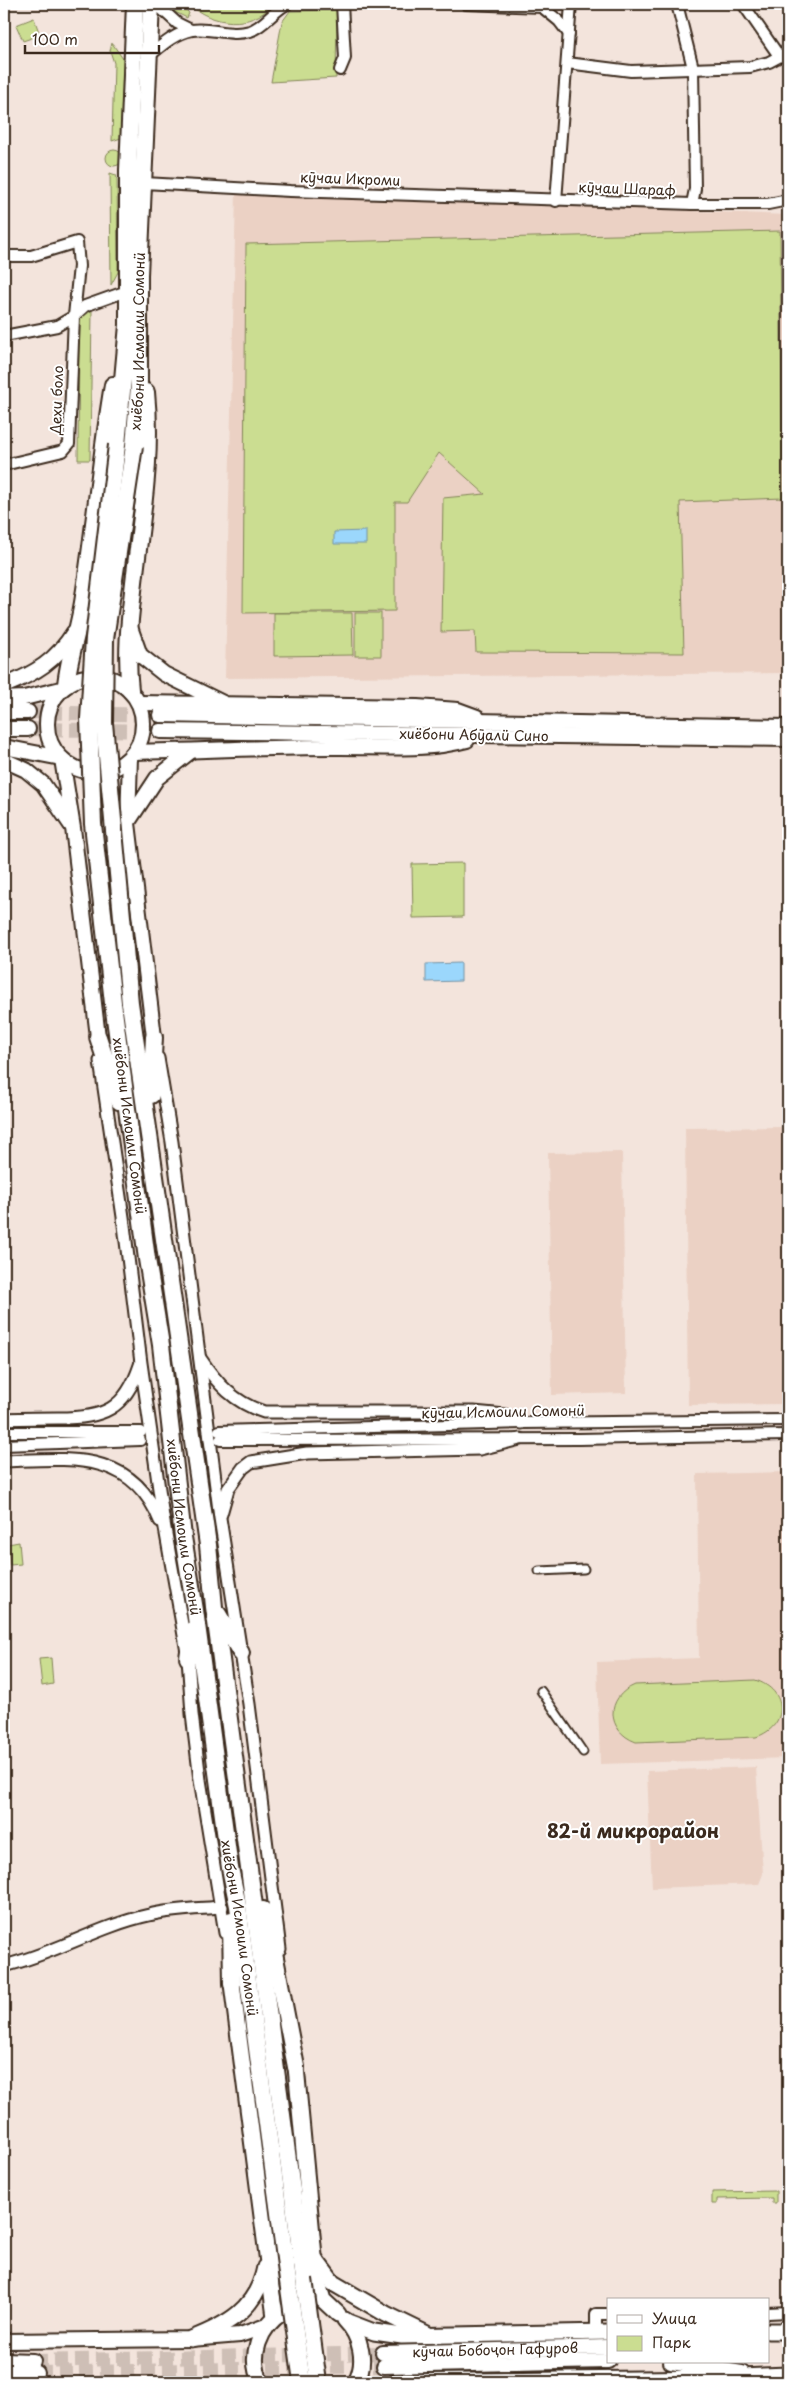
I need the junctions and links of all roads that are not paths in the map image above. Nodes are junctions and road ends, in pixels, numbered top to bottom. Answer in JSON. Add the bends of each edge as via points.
{"nodes":[{"id":1,"x":135,"y":4,"type":"edge"},
{"id":2,"x":152,"y":4,"type":"edge"},
{"id":3,"x":156,"y":4,"type":"edge"},
{"id":4,"x":287,"y":4,"type":"edge"},
{"id":5,"x":342,"y":4,"type":"edge"},
{"id":6,"x":466,"y":4,"type":"edge"},
{"id":7,"x":475,"y":4,"type":"edge"},
{"id":8,"x":572,"y":4,"type":"edge"},
{"id":9,"x":677,"y":4,"type":"edge"},
{"id":10,"x":743,"y":4,"type":"edge"},
{"id":11,"x":547,"y":6,"type":"edge"},
{"id":12,"x":191,"y":30,"type":"junction"},
{"id":13,"x":569,"y":34,"type":"junction"},
{"id":14,"x":784,"y":54,"type":"edge"},
{"id":15,"x":149,"y":56,"type":"junction"},
{"id":16,"x":567,"y":63,"type":"junction"},
{"id":17,"x":693,"y":68,"type":"junction"},
{"id":18,"x":340,"y":70,"type":"dead end"},
{"id":19,"x":144,"y":183,"type":"junction"},
{"id":20,"x":788,"y":200,"type":"edge"},
{"id":21,"x":556,"y":201,"type":"junction"},
{"id":22,"x":692,"y":204,"type":"junction"},
{"id":23,"x":4,"y":256,"type":"edge"},
{"id":24,"x":127,"y":291,"type":"junction"},
{"id":25,"x":127,"y":312,"type":"junction"},
{"id":26,"x":74,"y":316,"type":"junction"},
{"id":27,"x":4,"y":336,"type":"edge"},
{"id":28,"x":139,"y":348,"type":"junction"},
{"id":29,"x":4,"y":465,"type":"edge"},
{"id":30,"x":79,"y":625,"type":"junction"},
{"id":31,"x":129,"y":625,"type":"junction"},
{"id":32,"x":4,"y":686,"type":"edge"},
{"id":33,"x":64,"y":687,"type":"junction"},
{"id":34,"x":134,"y":697,"type":"junction"},
{"id":35,"x":4,"y":699,"type":"edge"},
{"id":36,"x":226,"y":704,"type":"junction"},
{"id":37,"x":4,"y":712,"type":"edge"},
{"id":38,"x":28,"y":712,"type":"tunnel mouth"},
{"id":39,"x":160,"y":715,"type":"tunnel mouth"},
{"id":40,"x":486,"y":720,"type":"junction"},
{"id":41,"x":788,"y":727,"type":"edge"},
{"id":42,"x":4,"y":729,"type":"edge"},
{"id":43,"x":28,"y":729,"type":"tunnel mouth"},
{"id":44,"x":160,"y":731,"type":"tunnel mouth"},
{"id":45,"x":485,"y":735,"type":"junction"},
{"id":46,"x":788,"y":739,"type":"edge"},
{"id":47,"x":4,"y":747,"type":"edge"},
{"id":48,"x":191,"y":751,"type":"junction"},
{"id":49,"x":132,"y":755,"type":"junction"},
{"id":50,"x":61,"y":758,"type":"junction"},
{"id":51,"x":4,"y":760,"type":"edge"},
{"id":52,"x":128,"y":823,"type":"junction"},
{"id":53,"x":73,"y":828,"type":"junction"},
{"id":54,"x":98,"y":1037,"type":"junction"},
{"id":55,"x":154,"y":1037,"type":"junction"},
{"id":56,"x":148,"y":1130,"type":"junction"},
{"id":57,"x":131,"y":1140,"type":"junction"},
{"id":58,"x":198,"y":1356,"type":"junction"},
{"id":59,"x":140,"y":1363,"type":"junction"},
{"id":60,"x":4,"y":1419,"type":"edge"},
{"id":61,"x":788,"y":1420,"type":"edge"},
{"id":62,"x":673,"y":1422,"type":"junction"},
{"id":63,"x":522,"y":1423,"type":"junction"},
{"id":64,"x":398,"y":1428,"type":"junction"},
{"id":65,"x":4,"y":1432,"type":"edge"},
{"id":66,"x":788,"y":1435,"type":"edge"},
{"id":67,"x":673,"y":1437,"type":"junction"},
{"id":68,"x":398,"y":1439,"type":"junction"},
{"id":69,"x":520,"y":1439,"type":"junction"},
{"id":70,"x":4,"y":1445,"type":"edge"},
{"id":71,"x":4,"y":1461,"type":"edge"},
{"id":72,"x":220,"y":1518,"type":"junction"},
{"id":73,"x":167,"y":1537,"type":"junction"},
{"id":74,"x":584,"y":1569,"type":"dead end"},
{"id":75,"x":539,"y":1571,"type":"dead end"},
{"id":76,"x":214,"y":1606,"type":"junction"},
{"id":77,"x":195,"y":1610,"type":"junction"},
{"id":78,"x":241,"y":1653,"type":"junction"},
{"id":79,"x":188,"y":1658,"type":"junction"},
{"id":80,"x":541,"y":1691,"type":"dead end"},
{"id":81,"x":583,"y":1752,"type":"dead end"},
{"id":82,"x":248,"y":1866,"type":"junction"},
{"id":83,"x":230,"y":1868,"type":"junction"},
{"id":84,"x":222,"y":1908,"type":"junction"},
{"id":85,"x":4,"y":1966,"type":"edge"},
{"id":86,"x":232,"y":1984,"type":"junction"},
{"id":87,"x":296,"y":2067,"type":"junction"},
{"id":88,"x":268,"y":2254,"type":"junction"},
{"id":89,"x":314,"y":2258,"type":"junction"},
{"id":90,"x":296,"y":2280,"type":"junction"},
{"id":91,"x":770,"y":2312,"type":"edge"},
{"id":92,"x":788,"y":2312,"type":"edge"},
{"id":93,"x":607,"y":2314,"type":"edge"},
{"id":94,"x":343,"y":2318,"type":"junction"},
{"id":95,"x":271,"y":2322,"type":"junction"},
{"id":96,"x":770,"y":2331,"type":"edge"},
{"id":97,"x":788,"y":2331,"type":"edge"},
{"id":98,"x":602,"y":2332,"type":"edge"},
{"id":99,"x":433,"y":2337,"type":"junction"},
{"id":100,"x":191,"y":2339,"type":"junction"},
{"id":101,"x":4,"y":2342,"type":"edge"},
{"id":102,"x":607,"y":2347,"type":"edge"},
{"id":103,"x":4,"y":2360,"type":"edge"},
{"id":104,"x":607,"y":2361,"type":"edge"},
{"id":105,"x":684,"y":2364,"type":"edge"},
{"id":106,"x":4,"y":2374,"type":"edge"},
{"id":107,"x":788,"y":2375,"type":"edge"},
{"id":108,"x":760,"y":2376,"type":"junction"},
{"id":109,"x":611,"y":2380,"type":"edge"},
{"id":110,"x":717,"y":2380,"type":"edge"},
{"id":111,"x":261,"y":2382,"type":"edge"},
{"id":112,"x":302,"y":2382,"type":"edge"},
{"id":113,"x":318,"y":2382,"type":"edge"},
{"id":114,"x":356,"y":2382,"type":"edge"},
{"id":115,"x":396,"y":2382,"type":"edge"},
{"id":116,"x":435,"y":2382,"type":"edge"}],
"edges":[{"from":1,"to":24,"type":"highway","name":"хиёбони Исмоили Сомонӣ"},
{"from":2,"to":15,"type":"highway","name":"хиёбони Исмоили Сомонӣ"},
{"from":3,"to":12,"type":"street","via":[[177,23]]},
{"from":4,"to":12,"type":"street","via":[[250,31]]},
{"from":5,"to":18,"type":"street","via":[[345,58]]},
{"from":6,"to":7,"type":"street"},
{"from":7,"to":11,"type":"street"},
{"from":8,"to":13,"type":"street"},
{"from":9,"to":17,"type":"street","name":"кӯчаи Шараф"},
{"from":10,"to":14,"type":"street"},
{"from":11,"to":13,"type":"street"},
{"from":12,"to":15,"type":"street","via":[[174,37]]},
{"from":13,"to":16,"type":"street"},
{"from":14,"to":17,"type":"street","via":[[750,67]]},
{"from":15,"to":19,"type":"highway","name":"хиёбони Исмоили Сомонӣ"},
{"from":16,"to":17,"type":"street","via":[[630,71]]},
{"from":16,"to":21,"type":"street"},
{"from":17,"to":22,"type":"street","name":"кӯчаи Шараф","via":[[695,189]]},
{"from":19,"to":21,"type":"street","name":"кӯчаи Икроми"},
{"from":19,"to":28,"type":"highway","name":"хиёбони Исмоили Сомонӣ"},
{"from":20,"to":22,"type":"street","via":[[768,204]]},
{"from":21,"to":22,"type":"street","name":"кӯчаи Шараф"},
{"from":23,"to":26,"type":"street","name":"Дехи боло","via":[[31,256],[77,242],[79,266]]},
{"from":24,"to":25,"type":"highway","name":"хиёбони Исмоили Сомонӣ"},
{"from":24,"to":26,"type":"street","via":[[85,306]]},
{"from":25,"to":30,"type":"highway","via":[[118,346]]},
{"from":25,"to":57,"type":"highway","name":"хиёбони Исмоили Сомонӣ","bridge":true,"via":[[124,380],[94,638],[89,719],[93,824]]},
{"from":26,"to":27,"type":"street","via":[[57,326]]},
{"from":26,"to":29,"type":"street","name":"Дехи боло","via":[[69,444],[63,451]]},
{"from":28,"to":31,"type":"highway","via":[[149,422]]},
{"from":28,"to":56,"type":"highway","name":"хиёбони Исмоили Сомонӣ","bridge":true,"via":[[134,446],[105,639],[104,723],[130,1003]]},
{"from":30,"to":32,"type":"main road","via":[[64,648],[46,665]]},
{"from":30,"to":33,"type":"highway"},
{"from":31,"to":34,"type":"highway","via":[[126,656]]},
{"from":31,"to":36,"type":"main road","via":[[140,655],[158,670]]},
{"from":33,"to":34,"type":"main road","via":[[78,678],[106,676],[119,682]]},
{"from":33,"to":35,"type":"main road","via":[[24,698]]},
{"from":33,"to":50,"type":"main road","via":[[51,704],[47,723],[48,736]]},
{"from":34,"to":36,"type":"main road"},
{"from":34,"to":49,"type":"main road","via":[[143,716],[143,728]]},
{"from":36,"to":40,"type":"main road","via":[[417,707],[458,710]]},
{"from":37,"to":38,"type":"main road"},
{"from":39,"to":40,"type":"main road","name":"хиёбони Абӯалӣ Сино"},
{"from":40,"to":41,"type":"main road","name":"хиёбони Абӯалӣ Сино"},
{"from":42,"to":43,"type":"main road"},
{"from":44,"to":45,"type":"main road","name":"хиёбони Абӯалӣ Сино"},
{"from":45,"to":46,"type":"main road","name":"хиёбони Абӯалӣ Сино"},
{"from":45,"to":48,"type":"main road","via":[[447,745],[414,748]]},
{"from":47,"to":50,"type":"main road"},
{"from":48,"to":49,"type":"main road"},
{"from":48,"to":52,"type":"main road","via":[[157,778]]},
{"from":49,"to":50,"type":"main road","via":[[114,768],[96,772],[72,766]]},
{"from":49,"to":52,"type":"main road"},
{"from":50,"to":53,"type":"main road"},
{"from":51,"to":53,"type":"main road","via":[[26,770],[43,784]]},
{"from":52,"to":55,"type":"main road"},
{"from":53,"to":54,"type":"main road"},
{"from":54,"to":57,"type":"highway"},
{"from":54,"to":59,"type":"street"},
{"from":55,"to":56,"type":"highway"},
{"from":55,"to":58,"type":"street","via":[[172,1142]]},
{"from":56,"to":76,"type":"highway","name":"хиёбони Исмоили Сомонӣ"},
{"from":57,"to":77,"type":"highway","name":"хиёбони Исмоили Сомонӣ"},
{"from":58,"to":63,"type":"street","via":[[227,1393],[248,1407],[264,1412],[474,1412],[505,1415]]},
{"from":58,"to":72,"type":"street"},
{"from":59,"to":60,"type":"street","via":[[133,1384],[120,1403],[102,1413],[85,1418]]},
{"from":59,"to":73,"type":"street"},
{"from":61,"to":62,"type":"street","name":"кӯчаи Исмоили Сомонӣ"},
{"from":62,"to":63,"type":"street","name":"кӯчаи Исмоили Сомонӣ"},
{"from":62,"to":67,"type":"street"},
{"from":63,"to":64,"type":"street","name":"кӯчаи Исмоили Сомонӣ"},
{"from":64,"to":68,"type":"street"},
{"from":64,"to":68,"type":"street","name":"кӯчаи Исмоили Сомонӣ","via":[[219,1436]]},
{"from":65,"to":70,"type":"street","via":[[141,1436]]},
{"from":66,"to":67,"type":"street","name":"кӯчаи Исмоили Сомонӣ"},
{"from":67,"to":69,"type":"street","name":"кӯчаи Исмоили Сомонӣ"},
{"from":68,"to":69,"type":"street","name":"кӯчаи Исмоили Сомонӣ"},
{"from":69,"to":72,"type":"street","via":[[480,1449],[307,1454],[251,1462],[228,1489]]},
{"from":71,"to":73,"type":"street","via":[[66,1459],[93,1461],[114,1468],[135,1482],[150,1500]]},
{"from":72,"to":78,"type":"street"},
{"from":73,"to":79,"type":"street"},
{"from":74,"to":75,"type":"street"},
{"from":76,"to":78,"type":"highway"},
{"from":76,"to":82,"type":"highway","name":"хиёбони Исмоили Сомонӣ"},
{"from":77,"to":79,"type":"highway"},
{"from":77,"to":83,"type":"highway","name":"хиёбони Исмоили Сомонӣ"},
{"from":78,"to":87,"type":"street"},
{"from":79,"to":84,"type":"street","via":[[200,1780]]},
{"from":80,"to":81,"type":"street"},
{"from":82,"to":87,"type":"highway","via":[[271,1937]]},
{"from":82,"to":90,"type":"highway","name":"хиёбони Исмоили Сомонӣ"},
{"from":83,"to":86,"type":"highway"},
{"from":83,"to":90,"type":"highway","name":"хиёбони Исмоили Сомонӣ"},
{"from":84,"to":85,"type":"street","via":[[148,1915]]},
{"from":84,"to":86,"type":"street"},
{"from":86,"to":88,"type":"main road"},
{"from":87,"to":89,"type":"main road"},
{"from":88,"to":95,"type":"main road"},
{"from":88,"to":100,"type":"main road","via":[[262,2285],[245,2307],[222,2327]]},
{"from":89,"to":94,"type":"main road","via":[[323,2300]]},
{"from":89,"to":99,"type":"main road","via":[[334,2283]]},
{"from":90,"to":112,"type":"highway","bridge":true},
{"from":90,"to":113,"type":"highway","bridge":true},
{"from":91,"to":92,"type":"street"},
{"from":93,"to":98,"type":"street","via":[[596,2314]]},
{"from":94,"to":95,"type":"main road","via":[[313,2305],[293,2308]]},
{"from":94,"to":99,"type":"main road","via":[[374,2332]]},
{"from":94,"to":114,"type":"main road","via":[[356,2334],[361,2348],[362,2363]]},
{"from":95,"to":100,"type":"main road","via":[[240,2335]]},
{"from":95,"to":111,"type":"main road","via":[[256,2350]]},
{"from":96,"to":97,"type":"main road"},
{"from":98,"to":99,"type":"main road"},
{"from":100,"to":101,"type":"main road"},
{"from":102,"to":104,"type":"main road","name":"кӯчаи Бобоҷон Гафуров","via":[[384,2359]]},
{"from":103,"to":106,"type":"main road","via":[[35,2367]]},
{"from":105,"to":108,"type":"main road"},
{"from":107,"to":108,"type":"main road"},
{"from":108,"to":110,"type":"main road"},
{"from":109,"to":110,"type":"main road"},
{"from":109,"to":116,"type":"main road"},
{"from":115,"to":116,"type":"main road"}]}
